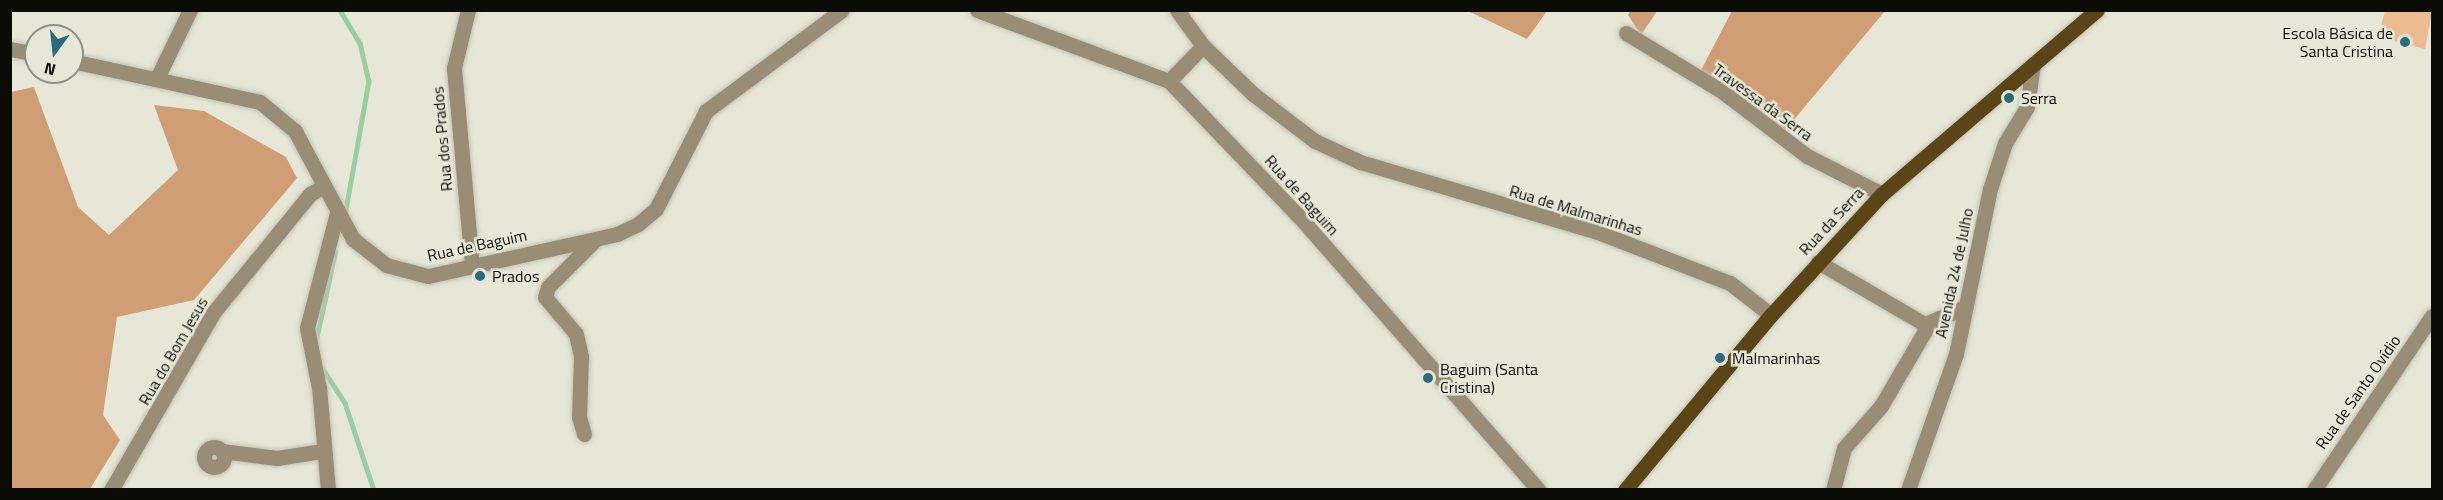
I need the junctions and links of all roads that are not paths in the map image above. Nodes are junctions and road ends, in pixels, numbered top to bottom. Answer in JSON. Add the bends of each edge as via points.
{"nodes":[{"id":1,"x":468,"y":10,"type":"edge"},
{"id":2,"x":842,"y":10,"type":"edge"},
{"id":3,"x":977,"y":10,"type":"edge"},
{"id":4,"x":1178,"y":10,"type":"edge"},
{"id":5,"x":190,"y":11,"type":"edge"},
{"id":6,"x":2093,"y":12,"type":"edge"},
{"id":7,"x":1626,"y":33,"type":"dead end"},
{"id":8,"x":1203,"y":46,"type":"junction"},
{"id":9,"x":84,"y":63,"type":"edge"},
{"id":10,"x":2033,"y":64,"type":"junction"},
{"id":11,"x":157,"y":78,"type":"junction"},
{"id":12,"x":1169,"y":81,"type":"junction"},
{"id":13,"x":324,"y":186,"type":"junction"},
{"id":14,"x":1882,"y":194,"type":"junction"},
{"id":15,"x":337,"y":213,"type":"junction"},
{"id":16,"x":597,"y":238,"type":"junction"},
{"id":17,"x":1818,"y":262,"type":"junction"},
{"id":18,"x":472,"y":266,"type":"junction"},
{"id":19,"x":1963,"y":308,"type":"junction"},
{"id":20,"x":1771,"y":315,"type":"junction"},
{"id":21,"x":2433,"y":316,"type":"edge"},
{"id":22,"x":1928,"y":326,"type":"junction"},
{"id":23,"x":584,"y":434,"type":"dead end"},
{"id":24,"x":222,"y":451,"type":"dead end"},
{"id":25,"x":322,"y":451,"type":"junction"},
{"id":26,"x":111,"y":489,"type":"edge"},
{"id":27,"x":328,"y":489,"type":"edge"},
{"id":28,"x":1539,"y":489,"type":"edge"},
{"id":29,"x":1625,"y":489,"type":"edge"},
{"id":30,"x":1833,"y":489,"type":"edge"},
{"id":31,"x":1908,"y":489,"type":"edge"},
{"id":32,"x":2314,"y":489,"type":"edge"}],
"edges":[{"from":1,"to":18,"type":"street","name":"Rua dos Prados","via":[[454,68]]},
{"from":2,"to":16,"type":"street","name":"Rua de Baguim","via":[[706,111],[656,209],[638,224]]},
{"from":3,"to":12,"type":"street","name":"Rua de Baguim"},
{"from":4,"to":8,"type":"street","name":"Rua de Malmarinhas"},
{"from":5,"to":11,"type":"street"},
{"from":6,"to":10,"type":"main road","name":"Rua da Serra"},
{"from":7,"to":14,"type":"street","name":"Travessa da Serra","via":[[1723,92],[1807,156]]},
{"from":8,"to":12,"type":"street"},
{"from":8,"to":20,"type":"street","name":"Rua de Malmarinhas","via":[[1282,118],[1315,141],[1360,162],[1595,231],[1730,283]]},
{"from":9,"to":11,"type":"street","name":"Rua de Baguim"},
{"from":10,"to":14,"type":"main road","name":"Rua da Serra"},
{"from":10,"to":19,"type":"street","name":"Avenida 24 de Julho","via":[[2026,107],[2005,143],[1990,189]]},
{"from":11,"to":13,"type":"street","name":"Rua de Baguim","via":[[260,102],[280,114],[295,130]]},
{"from":12,"to":28,"type":"street","name":"Rua de Baguim","via":[[1304,222]]},
{"from":13,"to":15,"type":"street","name":"Rua de Baguim"},
{"from":13,"to":26,"type":"street","name":"Rua do Bom Jesus","via":[[310,194],[213,313]]},
{"from":14,"to":17,"type":"main road","name":"Rua da Serra"},
{"from":15,"to":18,"type":"street","name":"Rua de Baguim","via":[[352,239],[386,265],[428,276]]},
{"from":15,"to":25,"type":"street","via":[[307,328],[318,388]]},
{"from":16,"to":18,"type":"street","name":"Rua de Baguim"},
{"from":16,"to":23,"type":"street","via":[[553,281],[545,297],[576,334],[581,356],[579,417]]},
{"from":17,"to":20,"type":"main road","name":"Rua da Serra"},
{"from":17,"to":22,"type":"street"},
{"from":19,"to":22,"type":"street"},
{"from":19,"to":31,"type":"street","name":"Avenida 24 de Julho","via":[[1956,354]]},
{"from":20,"to":29,"type":"main road","name":"Rua da Serra"},
{"from":21,"to":32,"type":"street","name":"Rua de Santo Ovídio"},
{"from":22,"to":30,"type":"street","via":[[1881,406],[1844,448]]},
{"from":24,"to":25,"type":"street","via":[[277,458]]},
{"from":25,"to":27,"type":"street"}]}
